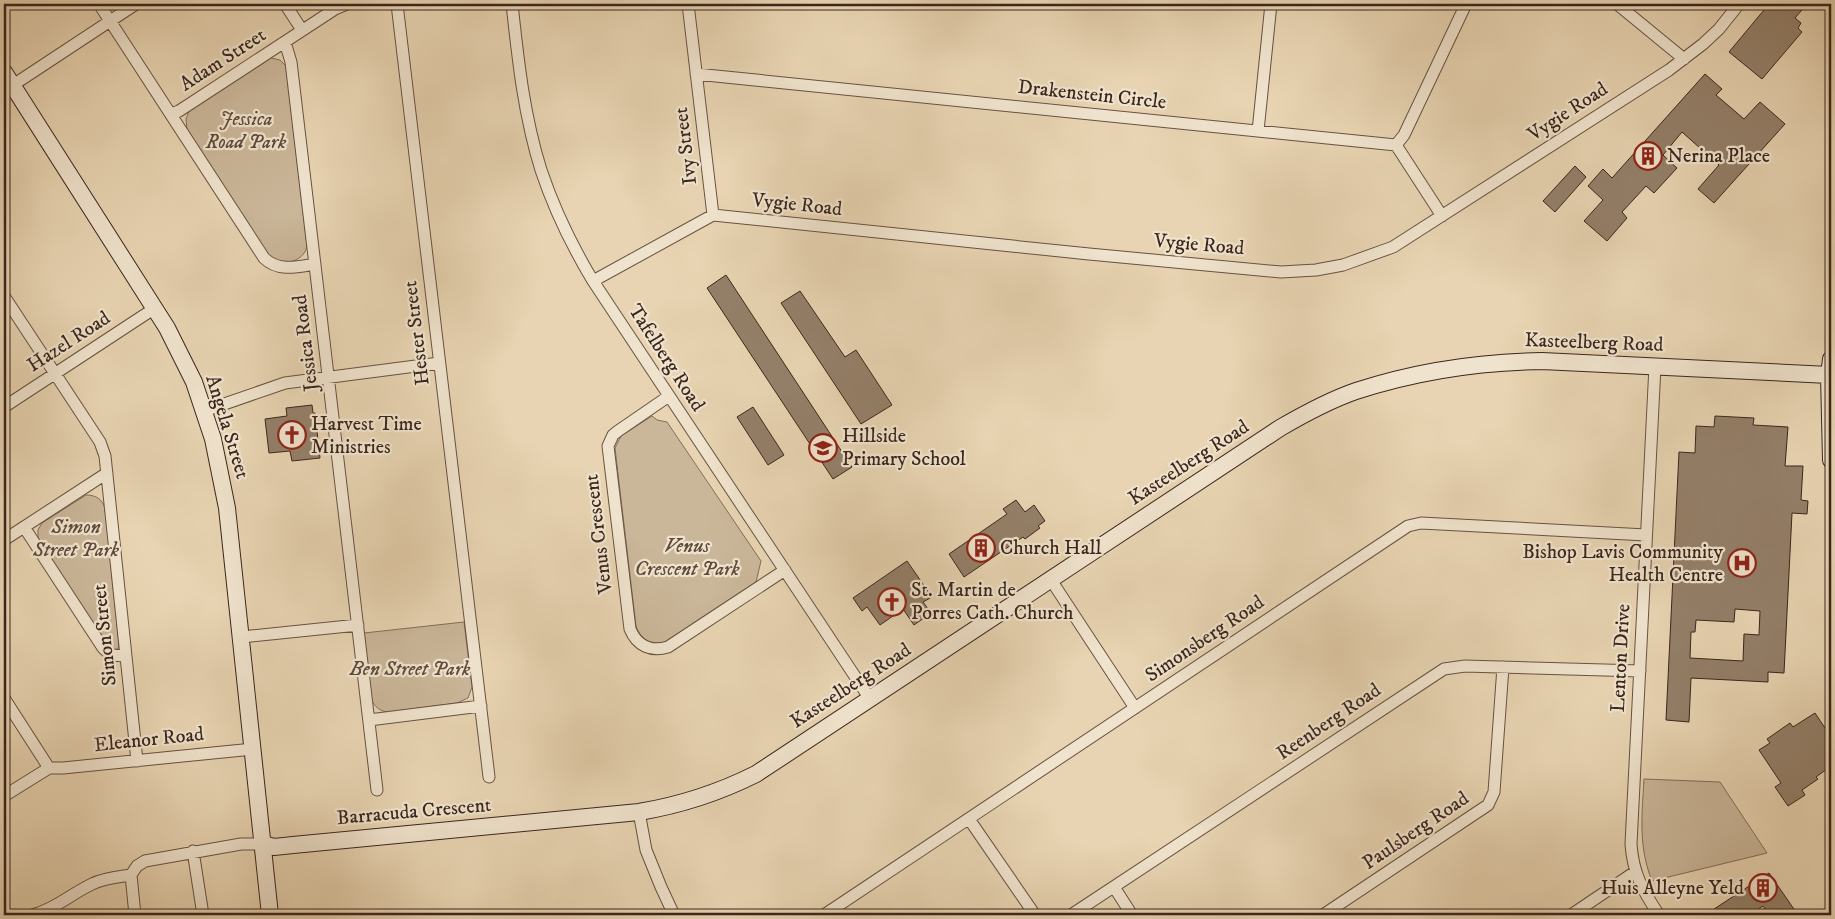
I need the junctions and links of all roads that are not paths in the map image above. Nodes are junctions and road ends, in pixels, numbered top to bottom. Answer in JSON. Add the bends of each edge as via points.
{"nodes":[{"id":1,"x":98,"y":4,"type":"edge"},
{"id":2,"x":136,"y":4,"type":"edge"},
{"id":3,"x":285,"y":4,"type":"edge"},
{"id":4,"x":347,"y":4,"type":"edge"},
{"id":5,"x":398,"y":4,"type":"edge"},
{"id":6,"x":512,"y":4,"type":"edge"},
{"id":7,"x":688,"y":4,"type":"edge"},
{"id":8,"x":1271,"y":4,"type":"edge"},
{"id":9,"x":1466,"y":4,"type":"edge"},
{"id":10,"x":1617,"y":4,"type":"edge"},
{"id":11,"x":1739,"y":4,"type":"edge"},
{"id":12,"x":110,"y":21,"type":"junction"},
{"id":13,"x":302,"y":30,"type":"junction"},
{"id":14,"x":285,"y":42,"type":"junction"},
{"id":15,"x":1684,"y":59,"type":"junction"},
{"id":16,"x":696,"y":74,"type":"junction"},
{"id":17,"x":7,"y":83,"type":"edge"},
{"id":18,"x":170,"y":114,"type":"junction"},
{"id":19,"x":1258,"y":131,"type":"junction"},
{"id":20,"x":1396,"y":145,"type":"junction"},
{"id":21,"x":713,"y":215,"type":"junction"},
{"id":22,"x":1442,"y":216,"type":"junction"},
{"id":23,"x":315,"y":264,"type":"junction"},
{"id":24,"x":593,"y":281,"type":"junction"},
{"id":25,"x":4,"y":296,"type":"edge"},
{"id":26,"x":155,"y":308,"type":"junction"},
{"id":27,"x":1831,"y":359,"type":"edge"},
{"id":28,"x":439,"y":363,"type":"junction"},
{"id":29,"x":1655,"y":366,"type":"junction"},
{"id":30,"x":55,"y":374,"type":"junction"},
{"id":31,"x":1829,"y":375,"type":"junction"},
{"id":32,"x":328,"y":377,"type":"junction"},
{"id":33,"x":669,"y":396,"type":"junction"},
{"id":34,"x":4,"y":407,"type":"edge"},
{"id":35,"x":204,"y":411,"type":"junction"},
{"id":36,"x":1831,"y":460,"type":"edge"},
{"id":37,"x":107,"y":473,"type":"junction"},
{"id":38,"x":24,"y":527,"type":"junction"},
{"id":39,"x":1646,"y":535,"type":"junction"},
{"id":40,"x":4,"y":540,"type":"edge"},
{"id":41,"x":786,"y":570,"type":"junction"},
{"id":42,"x":1050,"y":580,"type":"junction"},
{"id":43,"x":358,"y":625,"type":"junction"},
{"id":44,"x":241,"y":637,"type":"junction"},
{"id":45,"x":125,"y":656,"type":"junction"},
{"id":46,"x":1503,"y":667,"type":"junction"},
{"id":47,"x":1640,"y":671,"type":"junction"},
{"id":48,"x":4,"y":698,"type":"edge"},
{"id":49,"x":870,"y":699,"type":"junction"},
{"id":50,"x":481,"y":706,"type":"junction"},
{"id":51,"x":1135,"y":708,"type":"junction"},
{"id":52,"x":369,"y":720,"type":"junction"},
{"id":53,"x":253,"y":749,"type":"junction"},
{"id":54,"x":137,"y":761,"type":"junction"},
{"id":55,"x":49,"y":768,"type":"junction"},
{"id":56,"x":489,"y":778,"type":"dead end"},
{"id":57,"x":377,"y":790,"type":"dead end"},
{"id":58,"x":4,"y":796,"type":"edge"},
{"id":59,"x":639,"y":812,"type":"junction"},
{"id":60,"x":969,"y":819,"type":"junction"},
{"id":61,"x":263,"y":844,"type":"junction"},
{"id":62,"x":193,"y":851,"type":"junction"},
{"id":63,"x":1635,"y":872,"type":"junction"},
{"id":64,"x":131,"y":875,"type":"junction"},
{"id":65,"x":1114,"y":887,"type":"junction"},
{"id":66,"x":32,"y":915,"type":"edge"},
{"id":67,"x":135,"y":915,"type":"edge"},
{"id":68,"x":203,"y":915,"type":"edge"},
{"id":69,"x":270,"y":915,"type":"edge"},
{"id":70,"x":674,"y":915,"type":"edge"},
{"id":71,"x":824,"y":915,"type":"edge"},
{"id":72,"x":1035,"y":915,"type":"edge"},
{"id":73,"x":1071,"y":915,"type":"edge"},
{"id":74,"x":1132,"y":915,"type":"edge"},
{"id":75,"x":1323,"y":915,"type":"edge"},
{"id":76,"x":1570,"y":915,"type":"edge"},
{"id":77,"x":1659,"y":915,"type":"edge"}],
"edges":[{"from":1,"to":12,"type":"street"},
{"from":2,"to":12,"type":"street"},
{"from":3,"to":13,"type":"street"},
{"from":4,"to":13,"type":"street","name":"Adam Street"},
{"from":5,"to":28,"type":"street","name":"Hester Street"},
{"from":6,"to":24,"type":"street","name":"Tafelberg Road","via":[[523,92],[536,155],[562,223]]},
{"from":7,"to":16,"type":"street"},
{"from":8,"to":19,"type":"street"},
{"from":9,"to":20,"type":"street","via":[[1404,135]]},
{"from":10,"to":15,"type":"street"},
{"from":11,"to":15,"type":"street","name":"Vygie Road","via":[[1719,29]]},
{"from":12,"to":17,"type":"street"},
{"from":12,"to":18,"type":"street"},
{"from":13,"to":14,"type":"street","name":"Adam Street"},
{"from":14,"to":18,"type":"street","name":"Adam Street","via":[[180,111]]},
{"from":14,"to":23,"type":"street","name":"Jessica Road","via":[[291,62]]},
{"from":15,"to":22,"type":"street","name":"Vygie Road"},
{"from":16,"to":19,"type":"street","name":"Drakenstein Circle"},
{"from":16,"to":21,"type":"street","name":"Ivy Street"},
{"from":17,"to":26,"type":"street","name":"Angela Street"},
{"from":18,"to":23,"type":"street","via":[[264,258],[277,267]]},
{"from":19,"to":20,"type":"street","name":"Drakenstein Circle"},
{"from":20,"to":22,"type":"street"},
{"from":21,"to":22,"type":"street","name":"Vygie Road","via":[[1282,272],[1343,266],[1368,258],[1393,247]]},
{"from":21,"to":24,"type":"street"},
{"from":23,"to":32,"type":"street","name":"Jessica Road"},
{"from":24,"to":33,"type":"street","name":"Tafelberg Road"},
{"from":25,"to":30,"type":"street","name":"Simon Street"},
{"from":26,"to":30,"type":"street","name":"Hazel Road"},
{"from":26,"to":35,"type":"street","name":"Angela Street","via":[[180,353]]},
{"from":27,"to":31,"type":"street"},
{"from":28,"to":32,"type":"street"},
{"from":28,"to":50,"type":"street","name":"Hester Street"},
{"from":29,"to":31,"type":"street","name":"Kasteelberg Road"},
{"from":29,"to":39,"type":"street","name":"Lenton Drive"},
{"from":29,"to":42,"type":"street","name":"Kasteelberg Road","via":[[1501,362],[1430,372],[1355,391],[1280,428]]},
{"from":30,"to":34,"type":"street","name":"Hazel Road"},
{"from":30,"to":37,"type":"street","name":"Simon Street","via":[[100,442]]},
{"from":31,"to":36,"type":"street"},
{"from":32,"to":35,"type":"street","via":[[274,386]]},
{"from":32,"to":43,"type":"street","name":"Jessica Road"},
{"from":33,"to":41,"type":"street","name":"Tafelberg Road"},
{"from":33,"to":41,"type":"street","name":"Venus Crescent","via":[[618,431],[608,446],[632,635],[647,648],[668,647]]},
{"from":35,"to":44,"type":"street","name":"Angela Street","via":[[225,490]]},
{"from":37,"to":38,"type":"street"},
{"from":37,"to":45,"type":"street","name":"Simon Street"},
{"from":38,"to":40,"type":"street"},
{"from":38,"to":45,"type":"street","via":[[103,648],[111,655]]},
{"from":39,"to":47,"type":"street","name":"Lenton Drive"},
{"from":39,"to":51,"type":"street","name":"Simonsberg Road","via":[[1412,524]]},
{"from":41,"to":49,"type":"street","name":"Tafelberg Road"},
{"from":42,"to":49,"type":"street","name":"Kasteelberg Road"},
{"from":42,"to":51,"type":"street"},
{"from":43,"to":44,"type":"street"},
{"from":43,"to":52,"type":"street","name":"Jessica Road"},
{"from":44,"to":53,"type":"street","name":"Angela Street"},
{"from":45,"to":54,"type":"street","name":"Simon Street"},
{"from":46,"to":47,"type":"street","name":"Reenberg Road"},
{"from":46,"to":65,"type":"street","name":"Reenberg Road","via":[[1457,666],[1438,672]]},
{"from":46,"to":75,"type":"street","name":"Paulsberg Road","via":[[1494,792],[1488,805]]},
{"from":47,"to":63,"type":"street","name":"Lenton Drive","via":[[1631,844]]},
{"from":48,"to":55,"type":"street"},
{"from":49,"to":59,"type":"street","name":"Kasteelberg Road","via":[[734,785],[689,802]]},
{"from":50,"to":52,"type":"street"},
{"from":50,"to":56,"type":"street","name":"Hester Street"},
{"from":51,"to":60,"type":"street","name":"Simonsberg Road"},
{"from":52,"to":57,"type":"street","name":"Jessica Road"},
{"from":53,"to":54,"type":"street","name":"Eleanor Road"},
{"from":53,"to":61,"type":"street","name":"Angela Street"},
{"from":54,"to":55,"type":"street","name":"Eleanor Road"},
{"from":55,"to":58,"type":"street","name":"Eleanor Road"},
{"from":59,"to":61,"type":"street","name":"Barracuda Crescent","via":[[293,845]]},
{"from":59,"to":70,"type":"street","via":[[646,850]]},
{"from":60,"to":71,"type":"street","name":"Simonsberg Road"},
{"from":60,"to":72,"type":"street"},
{"from":61,"to":62,"type":"street"},
{"from":61,"to":69,"type":"street"},
{"from":62,"to":64,"type":"street","via":[[145,861]]},
{"from":62,"to":68,"type":"street"},
{"from":63,"to":76,"type":"street"},
{"from":63,"to":77,"type":"street","name":"Lenton Drive"},
{"from":64,"to":66,"type":"street","via":[[92,884],[57,906]]},
{"from":64,"to":67,"type":"street"},
{"from":65,"to":73,"type":"street","name":"Reenberg Road"},
{"from":65,"to":74,"type":"street"}]}
